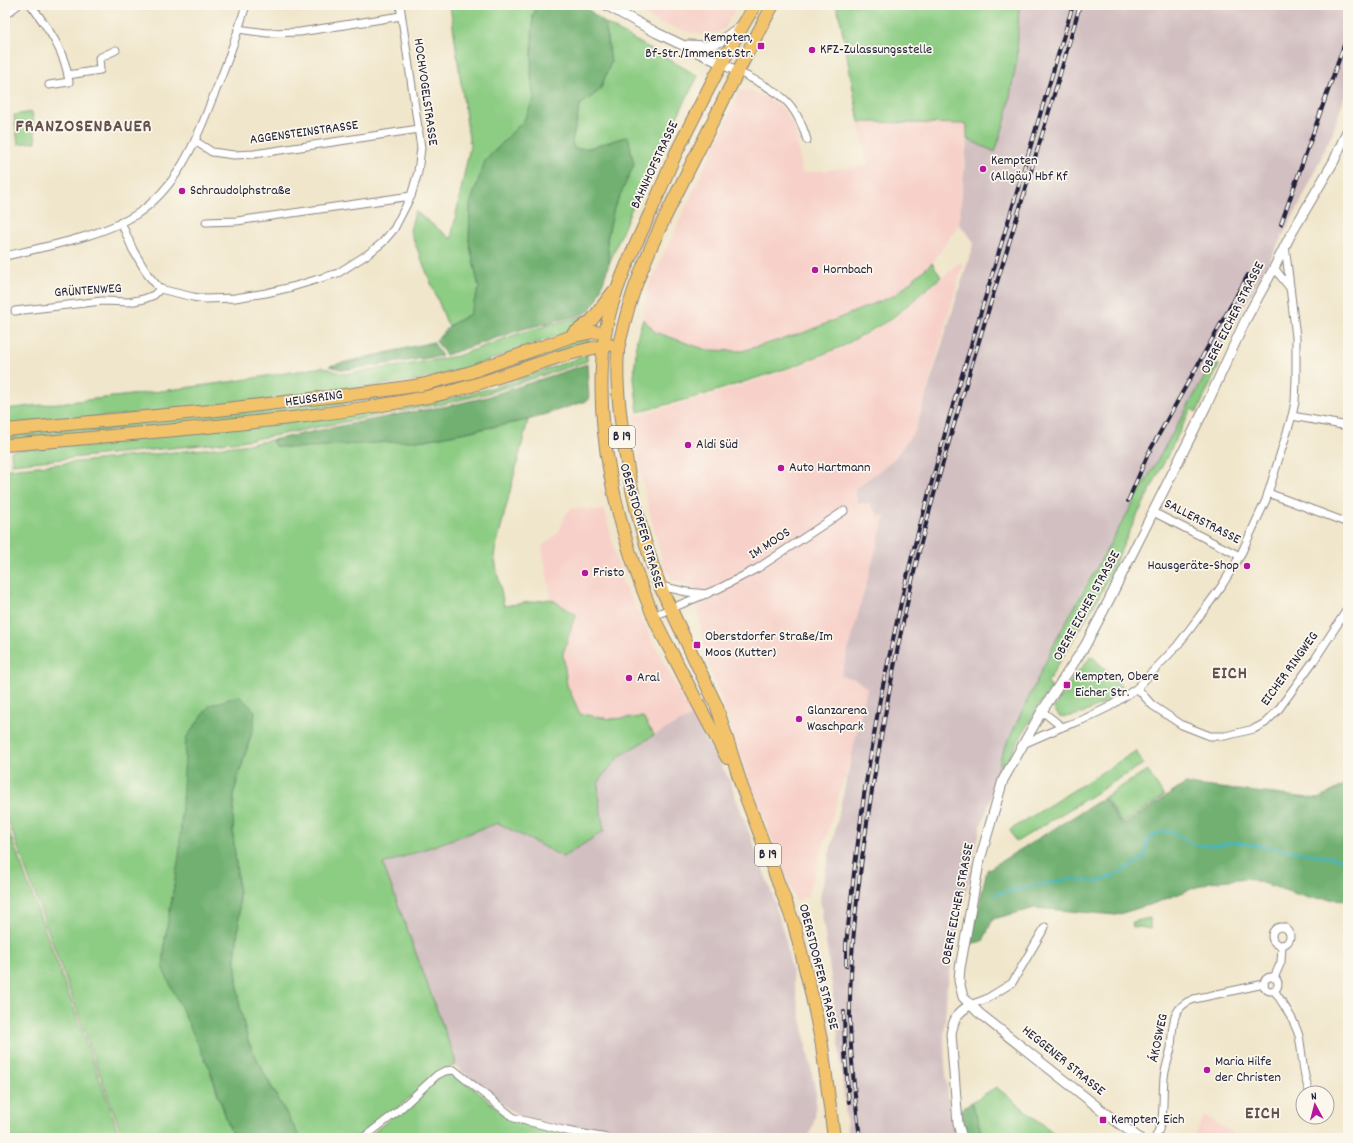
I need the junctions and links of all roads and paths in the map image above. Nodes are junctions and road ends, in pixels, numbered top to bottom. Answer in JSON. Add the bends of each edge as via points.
{"nodes":[{"id":1,"x":18,"y":5,"type":"edge"},
{"id":2,"x":31,"y":5,"type":"edge"},
{"id":3,"x":246,"y":5,"type":"edge"},
{"id":4,"x":400,"y":5,"type":"edge"},
{"id":5,"x":606,"y":5,"type":"edge"},
{"id":6,"x":755,"y":5,"type":"edge"},
{"id":7,"x":773,"y":5,"type":"edge"},
{"id":8,"x":5,"y":14,"type":"edge"},
{"id":9,"x":401,"y":16,"type":"junction"},
{"id":10,"x":742,"y":26,"type":"junction"},
{"id":11,"x":238,"y":29,"type":"junction"},
{"id":12,"x":682,"y":45,"type":"junction"},
{"id":13,"x":116,"y":50,"type":"dead end"},
{"id":14,"x":722,"y":63,"type":"junction"},
{"id":15,"x":737,"y":71,"type":"junction"},
{"id":16,"x":68,"y":75,"type":"junction"},
{"id":17,"x":49,"y":85,"type":"dead end"},
{"id":18,"x":419,"y":129,"type":"junction"},
{"id":19,"x":1348,"y":129,"type":"edge"},
{"id":20,"x":807,"y":140,"type":"dead end"},
{"id":21,"x":195,"y":141,"type":"junction"},
{"id":22,"x":411,"y":196,"type":"junction"},
{"id":23,"x":121,"y":222,"type":"junction"},
{"id":24,"x":206,"y":222,"type":"dead end"},
{"id":25,"x":1285,"y":245,"type":"junction"},
{"id":26,"x":5,"y":256,"type":"edge"},
{"id":27,"x":1274,"y":268,"type":"junction"},
{"id":28,"x":620,"y":283,"type":"junction"},
{"id":29,"x":1290,"y":288,"type":"junction"},
{"id":30,"x":160,"y":289,"type":"junction"},
{"id":31,"x":15,"y":311,"type":"dead end"},
{"id":32,"x":606,"y":333,"type":"junction"},
{"id":33,"x":570,"y":337,"type":"junction"},
{"id":34,"x":620,"y":344,"type":"junction"},
{"id":35,"x":604,"y":346,"type":"junction"},
{"id":36,"x":1292,"y":416,"type":"junction"},
{"id":37,"x":1348,"y":426,"type":"edge"},
{"id":38,"x":5,"y":430,"type":"edge"},
{"id":39,"x":5,"y":445,"type":"edge"},
{"id":40,"x":1268,"y":493,"type":"junction"},
{"id":41,"x":844,"y":511,"type":"dead end"},
{"id":42,"x":1153,"y":512,"type":"junction"},
{"id":43,"x":1348,"y":523,"type":"edge"},
{"id":44,"x":1240,"y":556,"type":"junction"},
{"id":45,"x":660,"y":586,"type":"junction"},
{"id":46,"x":707,"y":594,"type":"junction"},
{"id":47,"x":1348,"y":608,"type":"edge"},
{"id":48,"x":672,"y":609,"type":"junction"},
{"id":49,"x":653,"y":616,"type":"junction"},
{"id":50,"x":1137,"y":688,"type":"junction"},
{"id":51,"x":1042,"y":711,"type":"junction"},
{"id":52,"x":1062,"y":726,"type":"junction"},
{"id":53,"x":1022,"y":744,"type":"junction"},
{"id":54,"x":742,"y":788,"type":"junction"},
{"id":55,"x":1045,"y":927,"type":"dead end"},
{"id":56,"x":1282,"y":945,"type":"dead end"},
{"id":57,"x":1274,"y":978,"type":"junction"},
{"id":58,"x":1264,"y":984,"type":"junction"},
{"id":59,"x":1274,"y":990,"type":"junction"},
{"id":60,"x":970,"y":1005,"type":"junction"},
{"id":61,"x":1306,"y":1085,"type":"edge"},
{"id":62,"x":363,"y":1138,"type":"edge"},
{"id":63,"x":607,"y":1138,"type":"edge"},
{"id":64,"x":834,"y":1138,"type":"edge"},
{"id":65,"x":962,"y":1138,"type":"edge"},
{"id":66,"x":1139,"y":1138,"type":"edge"},
{"id":67,"x":1155,"y":1138,"type":"edge"}],
"edges":[{"from":1,"to":8,"type":"street"},
{"from":2,"to":16,"type":"street","via":[[59,48]]},
{"from":3,"to":11,"type":"street"},
{"from":4,"to":9,"type":"street","name":"HOCHVOGELSTRASSE"},
{"from":5,"to":12,"type":"street"},
{"from":6,"to":10,"type":"main road","name":"BAHNHOFSTRASSE"},
{"from":7,"to":15,"type":"main road"},
{"from":9,"to":11,"type":"street","via":[[300,32],[267,34]]},
{"from":9,"to":18,"type":"street","name":"HOCHVOGELSTRASSE"},
{"from":10,"to":12,"type":"street","via":[[719,42],[707,46]]},
{"from":10,"to":14,"type":"main road","name":"BAHNHOFSTRASSE"},
{"from":11,"to":21,"type":"street"},
{"from":12,"to":14,"type":"street"},
{"from":13,"to":16,"type":"street","via":[[100,58],[100,70]]},
{"from":14,"to":15,"type":"street"},
{"from":14,"to":28,"type":"main road","name":"BAHNHOFSTRASSE","number":"B 19","via":[[675,155]]},
{"from":15,"to":20,"type":"street","via":[[765,84],[788,102],[800,120]]},
{"from":15,"to":34,"type":"main road","number":"B 19","via":[[647,254],[629,303]]},
{"from":16,"to":17,"type":"street","via":[[69,82]]},
{"from":18,"to":21,"type":"street","name":"AGGENSTEINSTRASSE","via":[[254,154],[212,152]]},
{"from":18,"to":22,"type":"street","name":"HOCHVOGELSTRASSE","via":[[421,148]]},
{"from":19,"to":25,"type":"street","name":"OBERE EICHER STRASSE","via":[[1334,161]]},
{"from":21,"to":23,"type":"street","via":[[167,188],[150,205]]},
{"from":22,"to":24,"type":"street"},
{"from":22,"to":30,"type":"street","name":"HOCHVOGELSTRASSE","via":[[394,229],[382,243],[338,273],[292,287],[235,298],[193,298]]},
{"from":23,"to":26,"type":"street","via":[[88,235]]},
{"from":23,"to":30,"type":"street","via":[[133,250]]},
{"from":25,"to":27,"type":"street","name":"OBERE EICHER STRASSE"},
{"from":25,"to":29,"type":"street"},
{"from":27,"to":29,"type":"street"},
{"from":27,"to":42,"type":"street","name":"OBERE EICHER STRASSE","via":[[1246,319]]},
{"from":28,"to":32,"type":"main road","name":"BAHNHOFSTRASSE","number":"B 19"},
{"from":28,"to":33,"type":"main road","via":[[592,320]]},
{"from":29,"to":36,"type":"street","via":[[1296,337],[1295,402]]},
{"from":30,"to":31,"type":"street","name":"GRÜNTENWEG","via":[[154,295],[128,302],[102,301]]},
{"from":32,"to":33,"type":"main road","name":"HEUSSRING","via":[[594,332]]},
{"from":32,"to":34,"type":"main road"},
{"from":32,"to":35,"type":"main road","name":"BAHNHOFSTRASSE","number":"B 19"},
{"from":33,"to":38,"type":"main road","name":"HEUSSRING","via":[[468,373],[421,385],[209,411]]},
{"from":34,"to":35,"type":"main road","name":"HEUSSRING"},
{"from":34,"to":45,"type":"main road","name":"OBERSTDORFER STRASSE","number":"B 19","via":[[617,382],[624,452],[640,522]]},
{"from":35,"to":39,"type":"main road","name":"HEUSSRING","via":[[567,355],[460,390],[391,404],[213,426]]},
{"from":35,"to":49,"type":"main road","name":"OBERSTDORFER STRASSE","number":"B 19","via":[[602,400],[606,452],[636,573]]},
{"from":36,"to":37,"type":"street"},
{"from":36,"to":40,"type":"street"},
{"from":40,"to":43,"type":"street"},
{"from":40,"to":44,"type":"street"},
{"from":41,"to":46,"type":"street","name":"IM MOOS","via":[[758,568]]},
{"from":42,"to":44,"type":"street","name":"SALLERSTRASSE"},
{"from":42,"to":51,"type":"street","name":"OBERE EICHER STRASSE","via":[[1085,646]]},
{"from":44,"to":50,"type":"street","via":[[1221,588],[1177,646]]},
{"from":45,"to":46,"type":"street"},
{"from":45,"to":48,"type":"main road","name":"OBERSTDORFER STRASSE","number":"B 19"},
{"from":46,"to":48,"type":"street","name":"IM MOOS"},
{"from":47,"to":50,"type":"street","name":"EICHER RINGWEG","via":[[1278,710],[1266,723],[1254,730],[1225,736],[1210,736],[1182,725],[1152,705]]},
{"from":48,"to":49,"type":"street","name":"IM MOOS"},
{"from":48,"to":54,"type":"main road","name":"OBERSTDORFER STRASSE","number":"B 19","via":[[717,707]]},
{"from":49,"to":54,"type":"main road","name":"OBERSTDORFER STRASSE","number":"B 19"},
{"from":50,"to":52,"type":"street","via":[[1109,707]]},
{"from":51,"to":52,"type":"street"},
{"from":51,"to":53,"type":"street","name":"OBERE EICHER STRASSE"},
{"from":52,"to":53,"type":"street"},
{"from":53,"to":60,"type":"street","name":"OBERE EICHER STRASSE","via":[[1002,780],[972,894],[958,980],[963,997]]},
{"from":54,"to":64,"type":"main road","name":"OBERSTDORFER STRASSE","number":"B 19","via":[[788,907],[798,941],[822,1045]]},
{"from":55,"to":60,"type":"street","via":[[1012,983],[986,999]]},
{"from":56,"to":57,"type":"street","via":[[1281,962]]},
{"from":57,"to":58,"type":"street","name":"ÁKOSWEG","via":[[1268,978]]},
{"from":57,"to":59,"type":"street","via":[[1277,983]]},
{"from":58,"to":59,"type":"street","via":[[1267,990]]},
{"from":58,"to":67,"type":"street","name":"ÁKOSWEG","via":[[1187,1001],[1177,1012],[1172,1026],[1164,1079],[1161,1121]]},
{"from":59,"to":61,"type":"street","via":[[1291,1016],[1298,1035]]},
{"from":60,"to":65,"type":"street","via":[[956,1016],[951,1034],[958,1124]]},
{"from":60,"to":66,"type":"street","name":"HEGGENER STRASSE"},
{"from":62,"to":63,"type":"street","via":[[397,1112],[437,1075],[454,1070],[514,1118]]}]}
